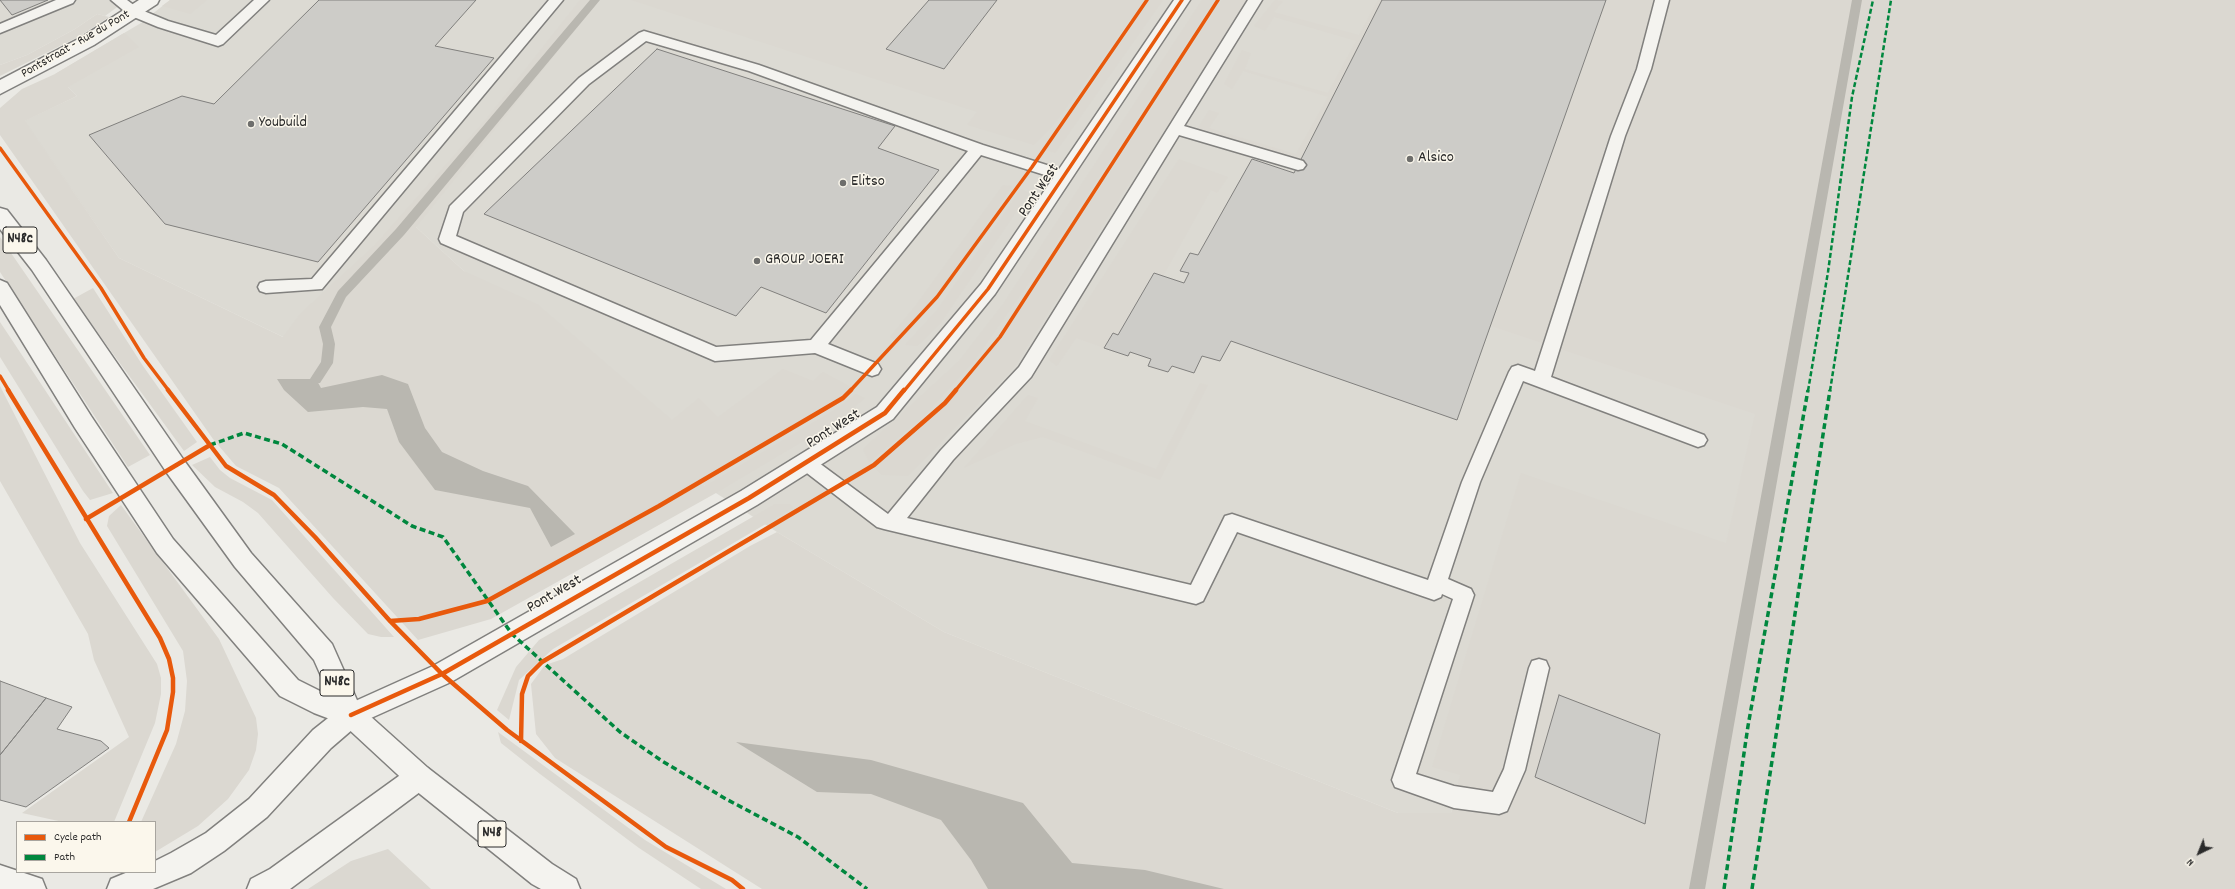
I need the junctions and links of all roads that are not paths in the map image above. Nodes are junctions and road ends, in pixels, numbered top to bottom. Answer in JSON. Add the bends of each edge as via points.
{"nodes":[{"id":1,"x":68,"y":0,"type":"edge"},
{"id":2,"x":118,"y":0,"type":"edge"},
{"id":3,"x":151,"y":0,"type":"edge"},
{"id":4,"x":262,"y":0,"type":"edge"},
{"id":5,"x":556,"y":0,"type":"edge"},
{"id":6,"x":1182,"y":0,"type":"edge"},
{"id":7,"x":1255,"y":0,"type":"edge"},
{"id":8,"x":1662,"y":0,"type":"edge"},
{"id":9,"x":134,"y":12,"type":"junction"},
{"id":10,"x":0,"y":29,"type":"edge"},
{"id":11,"x":0,"y":88,"type":"edge"},
{"id":12,"x":1176,"y":129,"type":"junction"},
{"id":13,"x":978,"y":149,"type":"junction"},
{"id":14,"x":1298,"y":165,"type":"dead end"},
{"id":15,"x":1064,"y":176,"type":"junction"},
{"id":16,"x":0,"y":215,"type":"edge"},
{"id":17,"x":266,"y":287,"type":"dead end"},
{"id":18,"x":0,"y":288,"type":"edge"},
{"id":19,"x":816,"y":346,"type":"junction"},
{"id":20,"x":872,"y":369,"type":"dead end"},
{"id":21,"x":1541,"y":380,"type":"junction"},
{"id":22,"x":1698,"y":440,"type":"dead end"},
{"id":23,"x":805,"y":462,"type":"junction"},
{"id":24,"x":892,"y":523,"type":"junction"},
{"id":25,"x":1437,"y":582,"type":"junction"},
{"id":26,"x":1538,"y":668,"type":"dead end"},
{"id":27,"x":351,"y":715,"type":"junction"},
{"id":28,"x":419,"y":777,"type":"junction"},
{"id":29,"x":0,"y":879,"type":"edge"},
{"id":30,"x":32,"y":889,"type":"edge"},
{"id":31,"x":121,"y":889,"type":"edge"},
{"id":32,"x":261,"y":889,"type":"edge"},
{"id":33,"x":566,"y":889,"type":"edge"}],
"edges":[{"from":1,"to":10,"type":"lane"},
{"from":2,"to":9,"type":"lane"},
{"from":3,"to":9,"type":"main road","name":"Pontstraat - Rue du Pont"},
{"from":4,"to":9,"type":"lane","via":[[218,41]]},
{"from":5,"to":17,"type":"lane","via":[[316,285]]},
{"from":6,"to":15,"type":"main road","name":"Pont West"},
{"from":7,"to":12,"type":"lane"},
{"from":8,"to":21,"type":"lane","via":[[1644,69],[1618,136]]},
{"from":9,"to":11,"type":"main road","name":"Pontstraat - Rue du Pont","via":[[88,41]]},
{"from":12,"to":14,"type":"lane"},
{"from":12,"to":24,"type":"lane","via":[[1025,372],[947,455]]},
{"from":13,"to":15,"type":"lane"},
{"from":13,"to":19,"type":"lane"},
{"from":13,"to":19,"type":"lane","via":[[754,68],[644,36],[584,81],[456,210],[447,239],[715,354]]},
{"from":15,"to":23,"type":"main road","name":"Pont West","via":[[988,289],[885,413]]},
{"from":16,"to":27,"type":"main road","number":"N48c","via":[[39,265],[175,466],[243,560],[322,652]]},
{"from":18,"to":27,"type":"main road","number":"N48c","via":[[83,422],[165,546],[289,688],[323,705]]},
{"from":19,"to":20,"type":"lane"},
{"from":21,"to":22,"type":"lane"},
{"from":21,"to":25,"type":"lane","via":[[1518,372],[1471,482]]},
{"from":23,"to":24,"type":"lane","via":[[884,521]]},
{"from":23,"to":27,"type":"main road","name":"Pont West","via":[[742,502],[442,674]]},
{"from":24,"to":25,"type":"lane","via":[[1196,595],[1232,522],[1434,591]]},
{"from":25,"to":26,"type":"lane","via":[[1464,595],[1403,780],[1454,797],[1498,803],[1514,770]]},
{"from":27,"to":28,"type":"main road","number":"N48"},
{"from":27,"to":31,"type":"main road","name":"Pont West","via":[[322,739],[258,808],[215,842],[181,863]]},
{"from":28,"to":32,"type":"main road","via":[[280,879]]},
{"from":28,"to":33,"type":"main road","number":"N48","via":[[542,874]]},
{"from":29,"to":30,"type":"main road"}]}
